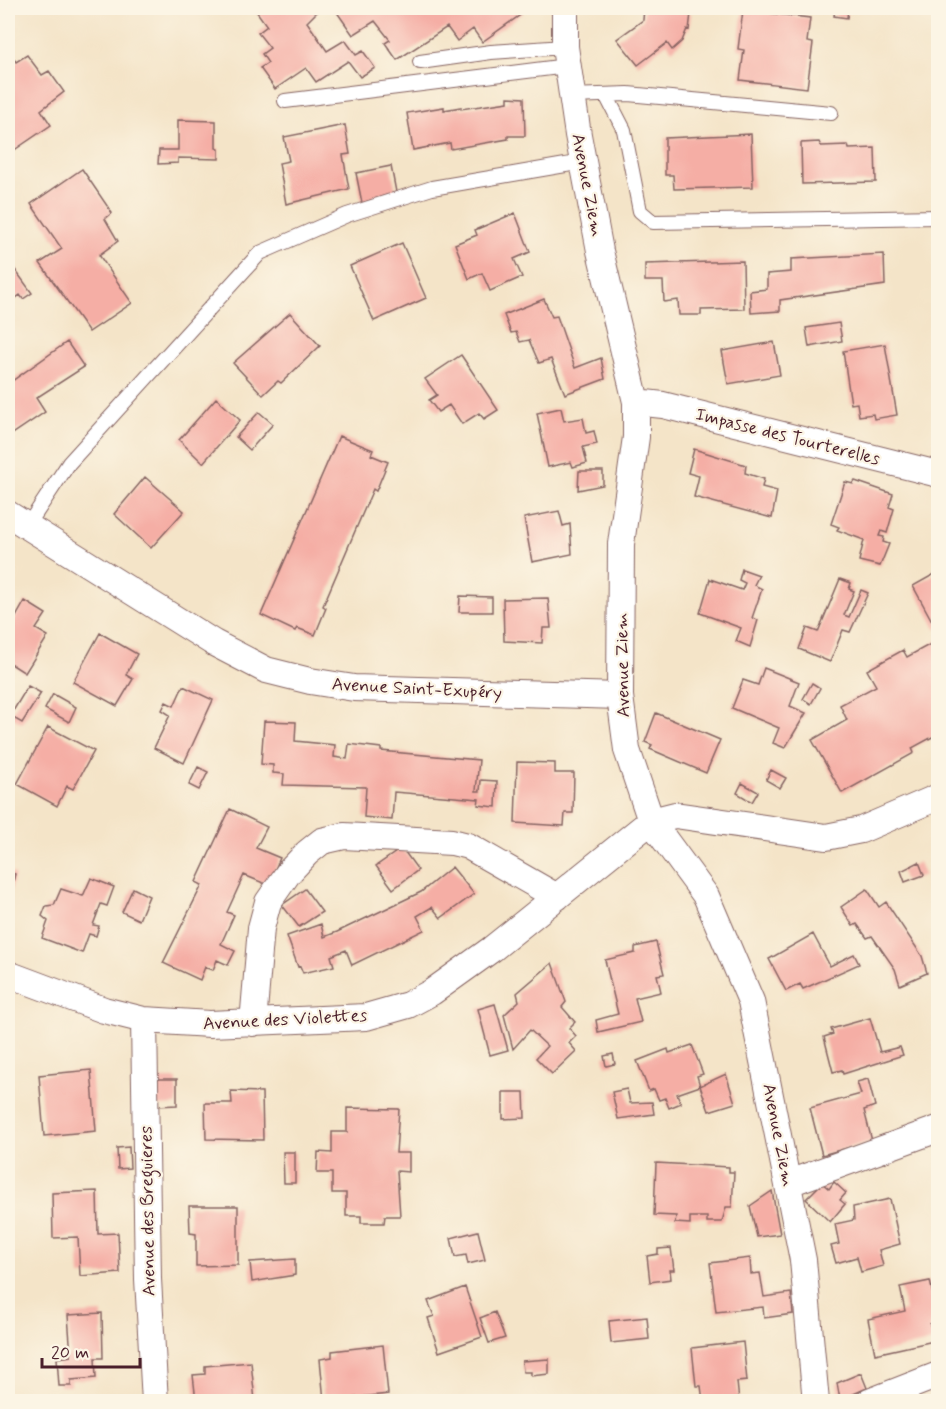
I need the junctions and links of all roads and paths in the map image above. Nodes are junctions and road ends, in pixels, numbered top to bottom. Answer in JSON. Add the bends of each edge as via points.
{"nodes":[{"id":1,"x":565,"y":8,"type":"edge"},
{"id":2,"x":566,"y":57,"type":"junction"},
{"id":3,"x":420,"y":62,"type":"dead end"},
{"id":4,"x":606,"y":95,"type":"junction"},
{"id":5,"x":571,"y":96,"type":"junction"},
{"id":6,"x":285,"y":101,"type":"dead end"},
{"id":7,"x":831,"y":113,"type":"dead end"},
{"id":8,"x":583,"y":162,"type":"junction"},
{"id":9,"x":939,"y":217,"type":"edge"},
{"id":10,"x":636,"y":402,"type":"junction"},
{"id":11,"x":939,"y":474,"type":"edge"},
{"id":12,"x":18,"y":519,"type":"edge"},
{"id":13,"x":620,"y":696,"type":"junction"},
{"id":14,"x":939,"y":796,"type":"edge"},
{"id":15,"x":651,"y":821,"type":"junction"},
{"id":16,"x":557,"y":897,"type":"junction"},
{"id":17,"x":8,"y":974,"type":"edge"},
{"id":18,"x":144,"y":1020,"type":"junction"},
{"id":19,"x":253,"y":1023,"type":"junction"},
{"id":20,"x":939,"y":1129,"type":"edge"},
{"id":21,"x":789,"y":1183,"type":"junction"},
{"id":22,"x":939,"y":1375,"type":"edge"},
{"id":23,"x":155,"y":1401,"type":"edge"},
{"id":24,"x":816,"y":1401,"type":"edge"},
{"id":25,"x":869,"y":1401,"type":"edge"}],
"edges":[{"from":1,"to":2,"type":"street","name":"Avenue Ziem"},
{"from":2,"to":3,"type":"lane","via":[[491,52]]},
{"from":2,"to":5,"type":"street","name":"Avenue Ziem"},
{"from":2,"to":6,"type":"lane"},
{"from":4,"to":5,"type":"lane"},
{"from":4,"to":7,"type":"lane"},
{"from":4,"to":9,"type":"lane","via":[[624,130],[640,211],[653,222]]},
{"from":5,"to":8,"type":"street","name":"Avenue Ziem"},
{"from":8,"to":10,"type":"street","name":"Avenue Ziem"},
{"from":8,"to":12,"type":"lane","via":[[432,188],[347,215],[260,253]]},
{"from":10,"to":11,"type":"street","name":"Impasse des Tourterelles","via":[[663,405]]},
{"from":10,"to":13,"type":"street","name":"Avenue Ziem","via":[[636,437],[621,544]]},
{"from":12,"to":13,"type":"street","name":"Avenue Saint-Exupéry","via":[[214,643],[266,670],[354,688]]},
{"from":13,"to":15,"type":"street","name":"Avenue Ziem","via":[[627,750]]},
{"from":14,"to":15,"type":"street","via":[[861,830],[826,837],[675,815]]},
{"from":15,"to":16,"type":"street","name":"Avenue des Violettes"},
{"from":15,"to":21,"type":"street","name":"Avenue Ziem","via":[[705,896],[751,1001]]},
{"from":16,"to":19,"type":"street","name":"Avenue des Violettes","via":[[492,949],[408,1005],[366,1017]]},
{"from":16,"to":19,"type":"street","via":[[468,846],[452,842],[344,836],[322,841],[289,872],[268,902],[261,928]]},
{"from":17,"to":18,"type":"street","name":"Avenue des Violettes","via":[[104,1010]]},
{"from":18,"to":19,"type":"street","name":"Avenue des Violettes"},
{"from":18,"to":23,"type":"street","name":"Avenue des Breguieres","via":[[148,1279]]},
{"from":20,"to":21,"type":"street"},
{"from":21,"to":24,"type":"street","name":"Avenue Ziem","via":[[803,1260]]},
{"from":22,"to":25,"type":"street"}]}
